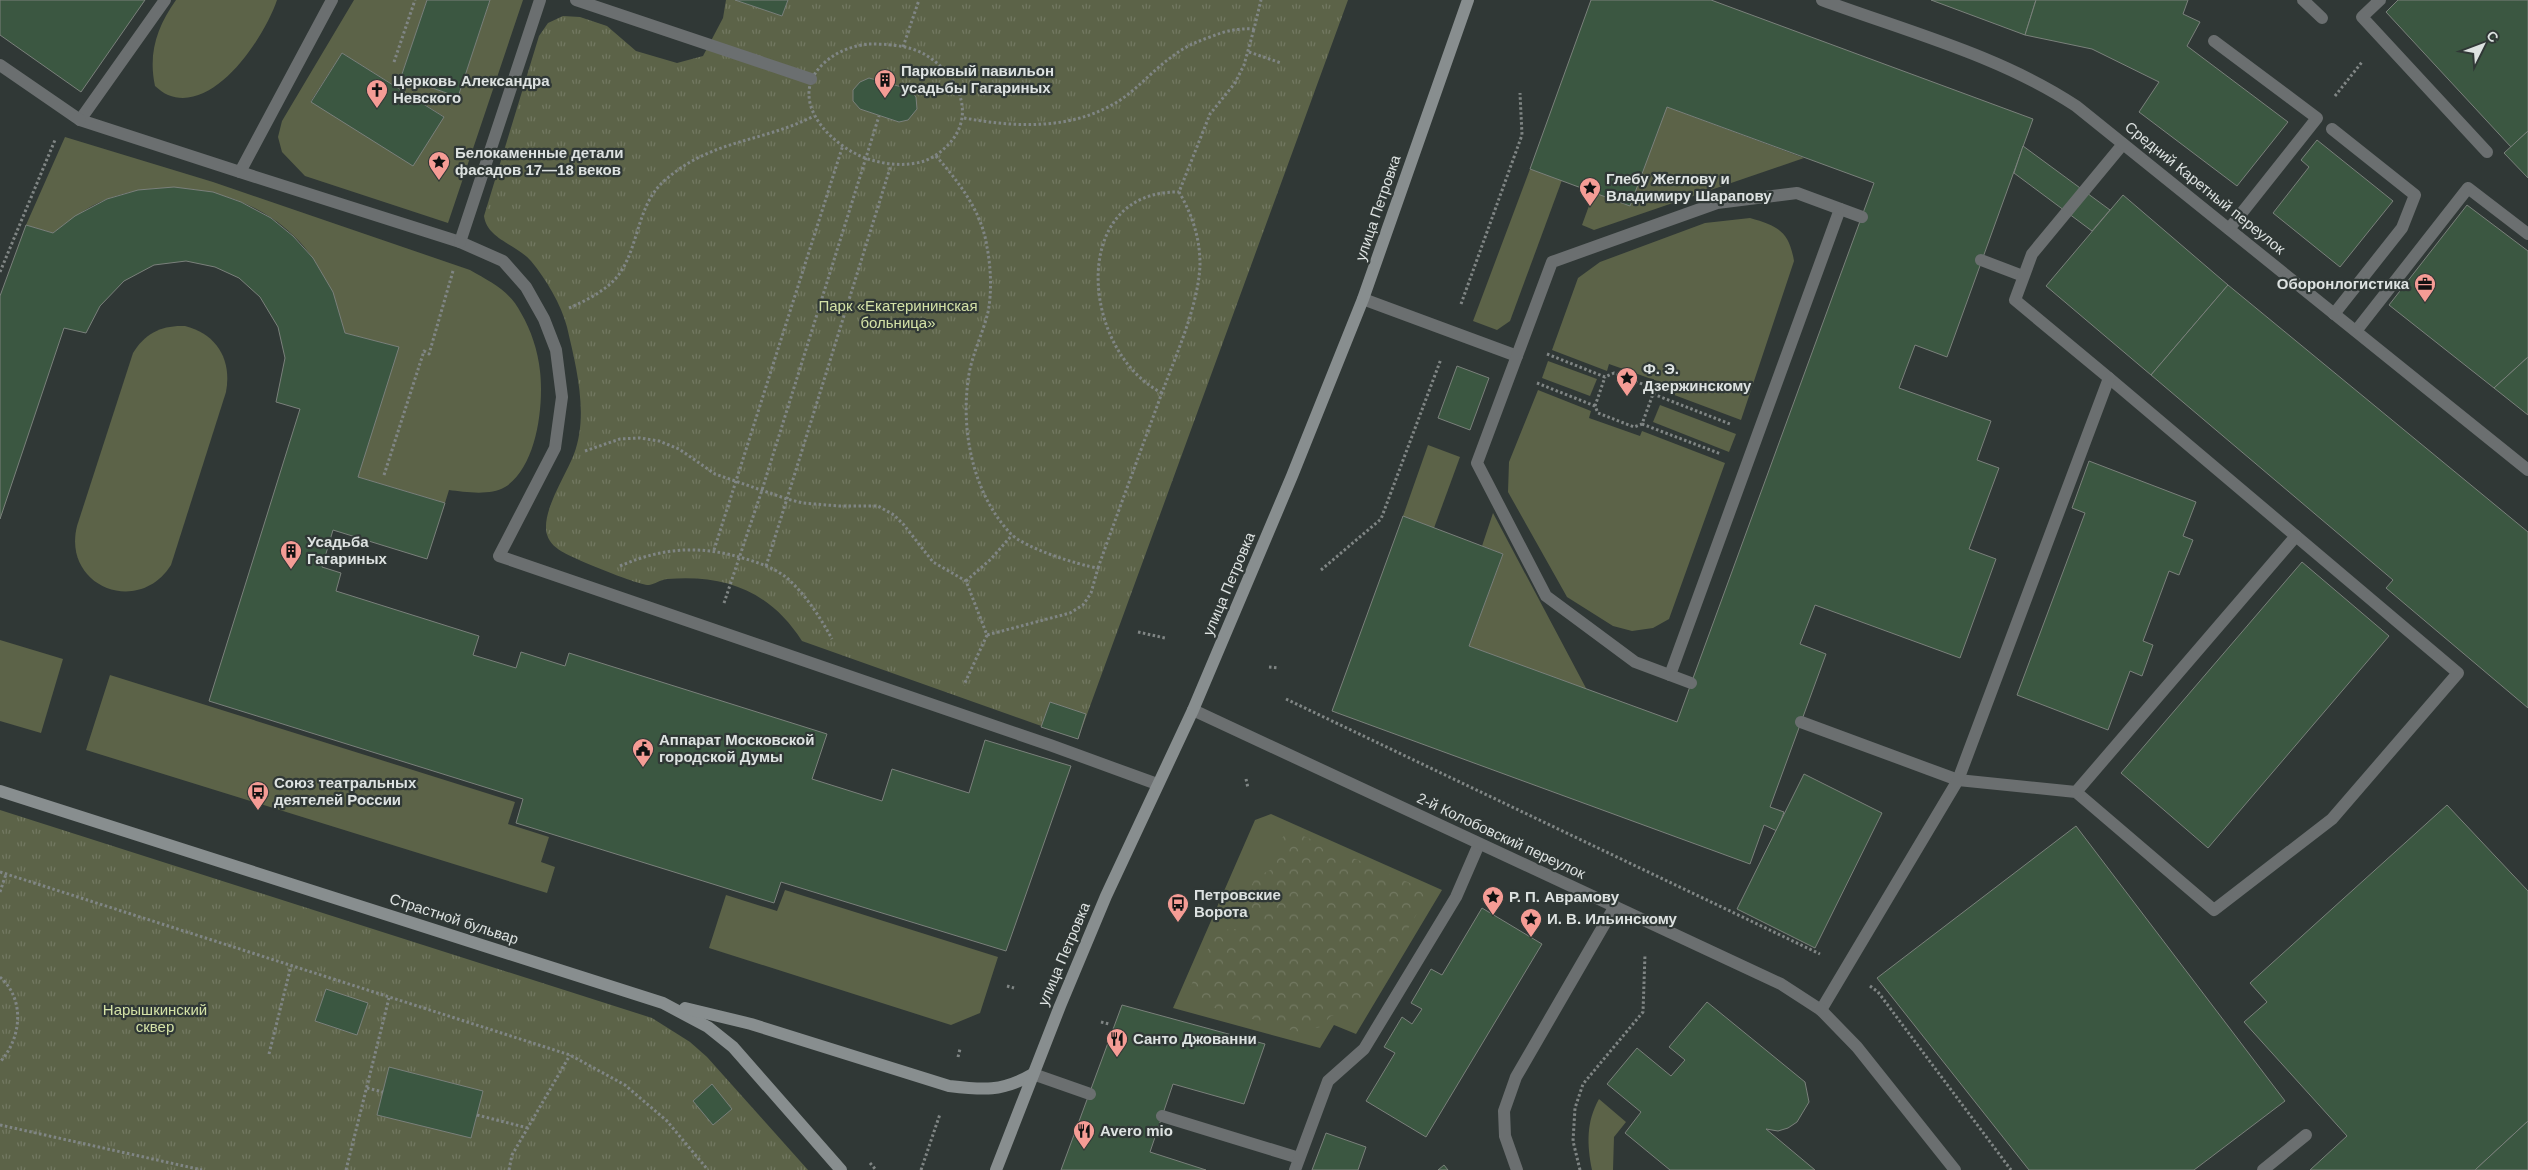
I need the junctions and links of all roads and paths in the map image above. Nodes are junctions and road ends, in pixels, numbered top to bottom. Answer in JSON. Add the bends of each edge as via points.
{"nodes":[{"id":1,"x":165,"y":0,"type":"edge"},
{"id":2,"x":332,"y":0,"type":"edge"},
{"id":3,"x":414,"y":0,"type":"edge"},
{"id":4,"x":540,"y":0,"type":"edge"},
{"id":5,"x":576,"y":0,"type":"edge"},
{"id":6,"x":919,"y":0,"type":"edge"},
{"id":7,"x":1261,"y":0,"type":"edge"},
{"id":8,"x":1468,"y":0,"type":"edge"},
{"id":9,"x":1822,"y":0,"type":"edge"},
{"id":10,"x":2303,"y":0,"type":"edge"},
{"id":11,"x":2380,"y":0,"type":"edge"},
{"id":12,"x":2322,"y":18,"type":"dead end"},
{"id":13,"x":1254,"y":29,"type":"junction"},
{"id":14,"x":2381,"y":38,"type":"junction"},
{"id":15,"x":2214,"y":41,"type":"dead end"},
{"id":16,"x":903,"y":47,"type":"junction"},
{"id":17,"x":1249,"y":52,"type":"junction"},
{"id":18,"x":394,"y":62,"type":"dead end"},
{"id":19,"x":1280,"y":63,"type":"dead end"},
{"id":20,"x":0,"y":65,"type":"edge"},
{"id":21,"x":811,"y":79,"type":"junction"},
{"id":22,"x":67,"y":112,"type":"junction"},
{"id":23,"x":814,"y":116,"type":"junction"},
{"id":24,"x":879,"y":116,"type":"dead end"},
{"id":25,"x":964,"y":118,"type":"junction"},
{"id":26,"x":2317,"y":118,"type":"junction"},
{"id":27,"x":80,"y":120,"type":"junction"},
{"id":28,"x":2332,"y":128,"type":"dead end"},
{"id":29,"x":2123,"y":144,"type":"junction"},
{"id":30,"x":843,"y":146,"type":"junction"},
{"id":31,"x":2487,"y":152,"type":"dead end"},
{"id":32,"x":936,"y":156,"type":"junction"},
{"id":33,"x":866,"y":158,"type":"junction"},
{"id":34,"x":892,"y":165,"type":"junction"},
{"id":35,"x":240,"y":172,"type":"junction"},
{"id":36,"x":1180,"y":192,"type":"junction"},
{"id":37,"x":1840,"y":209,"type":"junction"},
{"id":38,"x":1862,"y":217,"type":"dead end"},
{"id":39,"x":2229,"y":229,"type":"junction"},
{"id":40,"x":2528,"y":234,"type":"edge"},
{"id":41,"x":460,"y":242,"type":"junction"},
{"id":42,"x":1982,"y":260,"type":"dead end"},
{"id":43,"x":0,"y":272,"type":"edge"},
{"id":44,"x":2024,"y":276,"type":"junction"},
{"id":45,"x":1363,"y":299,"type":"junction"},
{"id":46,"x":2334,"y":314,"type":"junction"},
{"id":47,"x":544,"y":319,"type":"junction"},
{"id":48,"x":2356,"y":331,"type":"junction"},
{"id":49,"x":1519,"y":350,"type":"junction"},
{"id":50,"x":1510,"y":373,"type":"junction"},
{"id":51,"x":1606,"y":377,"type":"junction"},
{"id":52,"x":2109,"y":378,"type":"junction"},
{"id":53,"x":1162,"y":393,"type":"junction"},
{"id":54,"x":1653,"y":394,"type":"junction"},
{"id":55,"x":1595,"y":406,"type":"junction"},
{"id":56,"x":1642,"y":424,"type":"junction"},
{"id":57,"x":1757,"y":434,"type":"junction"},
{"id":58,"x":554,"y":448,"type":"junction"},
{"id":59,"x":1746,"y":464,"type":"junction"},
{"id":60,"x":2528,"y":470,"type":"edge"},
{"id":61,"x":384,"y":475,"type":"dead end"},
{"id":62,"x":734,"y":481,"type":"junction"},
{"id":63,"x":762,"y":490,"type":"junction"},
{"id":64,"x":787,"y":499,"type":"junction"},
{"id":65,"x":1012,"y":535,"type":"junction"},
{"id":66,"x":2296,"y":536,"type":"junction"},
{"id":67,"x":714,"y":550,"type":"junction"},
{"id":68,"x":739,"y":557,"type":"junction"},
{"id":69,"x":766,"y":566,"type":"junction"},
{"id":70,"x":1098,"y":568,"type":"junction"},
{"id":71,"x":966,"y":581,"type":"junction"},
{"id":72,"x":588,"y":586,"type":"junction"},
{"id":73,"x":714,"y":630,"type":"junction"},
{"id":74,"x":1138,"y":632,"type":"dead end"},
{"id":75,"x":987,"y":635,"type":"junction"},
{"id":76,"x":1165,"y":638,"type":"dead end"},
{"id":77,"x":1269,"y":667,"type":"dead end"},
{"id":78,"x":1279,"y":668,"type":"dead end"},
{"id":79,"x":836,"y":671,"type":"junction"},
{"id":80,"x":1670,"y":675,"type":"junction"},
{"id":81,"x":1692,"y":683,"type":"dead end"},
{"id":82,"x":1193,"y":710,"type":"junction"},
{"id":83,"x":953,"y":712,"type":"junction"},
{"id":84,"x":1801,"y":722,"type":"dead end"},
{"id":85,"x":1246,"y":779,"type":"dead end"},
{"id":86,"x":1958,"y":780,"type":"junction"},
{"id":87,"x":1157,"y":784,"type":"junction"},
{"id":88,"x":1248,"y":788,"type":"dead end"},
{"id":89,"x":0,"y":791,"type":"edge"},
{"id":90,"x":2076,"y":792,"type":"junction"},
{"id":91,"x":1479,"y":844,"type":"junction"},
{"id":92,"x":0,"y":872,"type":"edge"},
{"id":93,"x":6,"y":874,"type":"junction"},
{"id":94,"x":0,"y":892,"type":"edge"},
{"id":95,"x":1615,"y":906,"type":"junction"},
{"id":96,"x":1645,"y":954,"type":"dead end"},
{"id":97,"x":291,"y":966,"type":"junction"},
{"id":98,"x":0,"y":977,"type":"edge"},
{"id":99,"x":1007,"y":986,"type":"dead end"},
{"id":100,"x":1014,"y":988,"type":"dead end"},
{"id":101,"x":389,"y":998,"type":"junction"},
{"id":102,"x":663,"y":1003,"type":"junction"},
{"id":103,"x":1821,"y":1010,"type":"junction"},
{"id":104,"x":1101,"y":1022,"type":"dead end"},
{"id":105,"x":1109,"y":1024,"type":"dead end"},
{"id":106,"x":269,"y":1054,"type":"dead end"},
{"id":107,"x":570,"y":1055,"type":"junction"},
{"id":108,"x":0,"y":1062,"type":"edge"},
{"id":109,"x":1033,"y":1074,"type":"junction"},
{"id":110,"x":366,"y":1088,"type":"junction"},
{"id":111,"x":383,"y":1092,"type":"dead end"},
{"id":112,"x":1090,"y":1094,"type":"dead end"},
{"id":113,"x":942,"y":1108,"type":"dead end"},
{"id":114,"x":477,"y":1115,"type":"dead end"},
{"id":115,"x":1162,"y":1116,"type":"dead end"},
{"id":116,"x":0,"y":1125,"type":"edge"},
{"id":117,"x":528,"y":1128,"type":"junction"},
{"id":118,"x":2306,"y":1135,"type":"dead end"},
{"id":119,"x":1297,"y":1164,"type":"edge"},
{"id":120,"x":202,"y":1170,"type":"edge"},
{"id":121,"x":346,"y":1170,"type":"edge"},
{"id":122,"x":509,"y":1170,"type":"edge"},
{"id":123,"x":708,"y":1170,"type":"edge"},
{"id":124,"x":841,"y":1170,"type":"edge"},
{"id":125,"x":921,"y":1170,"type":"edge"},
{"id":126,"x":996,"y":1170,"type":"edge"},
{"id":127,"x":1516,"y":1170,"type":"edge"},
{"id":128,"x":1580,"y":1170,"type":"edge"},
{"id":129,"x":1955,"y":1170,"type":"edge"},
{"id":130,"x":2263,"y":1170,"type":"edge"}],
"edges":[{"from":1,"to":27,"type":"street"},
{"from":2,"to":35,"type":"street"},
{"from":3,"to":18,"type":"path"},
{"from":4,"to":41,"type":"street"},
{"from":5,"to":21,"type":"street"},
{"from":6,"to":16,"type":"path"},
{"from":7,"to":13,"type":"path"},
{"from":8,"to":45,"type":"main road","name":"улица Петровка"},
{"from":9,"to":29,"type":"street","name":"Средний Каретный переулок","via":[[2014,70],[2076,106]]},
{"from":10,"to":12,"type":"street"},
{"from":11,"to":14,"type":"street","via":[[2362,17]]},
{"from":13,"to":17,"type":"path"},
{"from":13,"to":25,"type":"path","via":[[1225,31],[1191,44],[1110,106],[1080,118],[1048,124],[1017,124]]},
{"from":14,"to":26,"type":"path"},
{"from":14,"to":31,"type":"street"},
{"from":15,"to":26,"type":"street"},
{"from":16,"to":21,"type":"path","via":[[869,44],[847,49],[827,60]]},
{"from":16,"to":25,"type":"path","via":[[932,59],[952,79],[961,99]]},
{"from":17,"to":19,"type":"path"},
{"from":17,"to":36,"type":"path","via":[[1235,83],[1207,120]]},
{"from":20,"to":22,"type":"street"},
{"from":21,"to":23,"type":"path","via":[[808,92]]},
{"from":22,"to":27,"type":"street"},
{"from":22,"to":43,"type":"path"},
{"from":23,"to":30,"type":"path"},
{"from":23,"to":47,"type":"path","via":[[794,126],[726,144],[684,165],[648,200],[626,262],[610,284],[580,303]]},
{"from":24,"to":33,"type":"path"},
{"from":25,"to":32,"type":"path","via":[[954,139]]},
{"from":26,"to":39,"type":"street"},
{"from":27,"to":35,"type":"street"},
{"from":28,"to":46,"type":"street","via":[[2415,195],[2402,228]]},
{"from":29,"to":39,"type":"street","name":"Средний Каретный переулок"},
{"from":29,"to":44,"type":"street","via":[[2032,254]]},
{"from":30,"to":33,"type":"path"},
{"from":30,"to":62,"type":"path"},
{"from":32,"to":34,"type":"path","via":[[918,163]]},
{"from":32,"to":65,"type":"path","via":[[973,206],[987,247],[990,295],[969,374],[968,446],[986,496]]},
{"from":33,"to":34,"type":"path"},
{"from":33,"to":63,"type":"path"},
{"from":34,"to":64,"type":"path"},
{"from":35,"to":41,"type":"street"},
{"from":36,"to":53,"type":"path","via":[[1195,226],[1200,264],[1188,317]]},
{"from":36,"to":53,"type":"path","via":[[1166,191],[1148,196],[1119,216],[1102,250],[1097,276],[1105,326],[1118,350],[1146,384]]},
{"from":37,"to":38,"type":"street"},
{"from":37,"to":49,"type":"street","via":[[1797,193],[1717,203],[1552,262]]},
{"from":37,"to":57,"type":"street"},
{"from":39,"to":46,"type":"street","name":"Средний Каретный переулок"},
{"from":40,"to":48,"type":"street","via":[[2468,188]]},
{"from":41,"to":47,"type":"street","via":[[503,261],[526,287]]},
{"from":41,"to":61,"type":"path","via":[[429,354],[424,351]]},
{"from":42,"to":44,"type":"street"},
{"from":44,"to":52,"type":"street","via":[[2015,300]]},
{"from":45,"to":49,"type":"street"},
{"from":45,"to":82,"type":"main road","name":"улица Петровка"},
{"from":46,"to":48,"type":"street","name":"Средний Каретный переулок"},
{"from":47,"to":58,"type":"street","via":[[556,350],[562,398]]},
{"from":48,"to":60,"type":"street","name":"Средний Каретный переулок"},
{"from":49,"to":50,"type":"street"},
{"from":49,"to":51,"type":"path"},
{"from":50,"to":55,"type":"path"},
{"from":50,"to":80,"type":"street","via":[[1477,462],[1546,596],[1635,662]]},
{"from":51,"to":54,"type":"path","via":[[1614,373],[1650,387]]},
{"from":51,"to":55,"type":"path"},
{"from":52,"to":66,"type":"street"},
{"from":52,"to":86,"type":"street"},
{"from":53,"to":70,"type":"path"},
{"from":54,"to":56,"type":"path"},
{"from":54,"to":57,"type":"path"},
{"from":55,"to":56,"type":"path","via":[[1598,413],[1634,427]]},
{"from":56,"to":59,"type":"path"},
{"from":57,"to":59,"type":"street"},
{"from":58,"to":62,"type":"path","via":[[585,451],[620,438],[653,440],[679,449],[715,474]]},
{"from":58,"to":72,"type":"street","via":[[499,556]]},
{"from":59,"to":80,"type":"street"},
{"from":62,"to":63,"type":"path"},
{"from":62,"to":67,"type":"path"},
{"from":63,"to":64,"type":"path"},
{"from":63,"to":68,"type":"path"},
{"from":64,"to":69,"type":"path"},
{"from":64,"to":71,"type":"path","via":[[803,503],[878,506],[904,525],[933,562]]},
{"from":65,"to":70,"type":"path","via":[[1056,557]]},
{"from":65,"to":71,"type":"path"},
{"from":66,"to":90,"type":"street"},
{"from":66,"to":90,"type":"street","via":[[2458,672],[2364,783],[2332,819],[2214,910]]},
{"from":67,"to":68,"type":"path"},
{"from":67,"to":72,"type":"path","via":[[680,550],[651,555],[609,571]]},
{"from":68,"to":69,"type":"path"},
{"from":68,"to":73,"type":"path"},
{"from":69,"to":79,"type":"path","via":[[786,578],[815,611],[835,645],[840,661]]},
{"from":70,"to":75,"type":"path","via":[[1091,593],[1077,609]]},
{"from":71,"to":75,"type":"path"},
{"from":72,"to":73,"type":"street"},
{"from":73,"to":79,"type":"street"},
{"from":74,"to":76,"type":"path"},
{"from":75,"to":83,"type":"path"},
{"from":77,"to":78,"type":"path"},
{"from":79,"to":83,"type":"street"},
{"from":80,"to":81,"type":"street"},
{"from":82,"to":87,"type":"main road","name":"улица Петровка"},
{"from":82,"to":91,"type":"street","name":"2-й Колобовский переулок"},
{"from":83,"to":87,"type":"street"},
{"from":84,"to":86,"type":"street"},
{"from":85,"to":88,"type":"path"},
{"from":86,"to":90,"type":"street"},
{"from":86,"to":103,"type":"street"},
{"from":87,"to":109,"type":"main road","name":"улица Петровка","via":[[1102,906]]},
{"from":89,"to":102,"type":"main road","name":"Страстной бульвар"},
{"from":91,"to":95,"type":"street","name":"2-й Колобовский переулок"},
{"from":91,"to":119,"type":"street","via":[[1456,897],[1364,1049],[1328,1081]]},
{"from":92,"to":93,"type":"path"},
{"from":93,"to":94,"type":"path"},
{"from":93,"to":97,"type":"path"},
{"from":95,"to":103,"type":"street","name":"2-й Колобовский переулок","via":[[1781,984]]},
{"from":95,"to":127,"type":"street","via":[[1516,1077],[1504,1111],[1505,1136]]},
{"from":96,"to":128,"type":"path","via":[[1643,1012],[1583,1084],[1575,1108],[1573,1141]]},
{"from":97,"to":101,"type":"path"},
{"from":97,"to":106,"type":"path"},
{"from":98,"to":108,"type":"path","via":[[15,998],[18,1016],[17,1035],[10,1052]]},
{"from":99,"to":100,"type":"path"},
{"from":101,"to":107,"type":"path"},
{"from":101,"to":110,"type":"path"},
{"from":102,"to":109,"type":"main road","via":[[751,1024],[949,1086],[979,1090],[1003,1088]]},
{"from":102,"to":124,"type":"main road","name":"Страстной бульвар","via":[[708,1027],[733,1047]]},
{"from":103,"to":129,"type":"street","name":"2-й Колобовский переулок","via":[[1857,1047]]},
{"from":104,"to":105,"type":"path"},
{"from":107,"to":117,"type":"path"},
{"from":107,"to":123,"type":"path","via":[[625,1085],[667,1121]]},
{"from":109,"to":112,"type":"street"},
{"from":109,"to":126,"type":"main road","name":"улица Петровка"},
{"from":110,"to":111,"type":"path"},
{"from":110,"to":121,"type":"path"},
{"from":113,"to":125,"type":"path"},
{"from":114,"to":117,"type":"path"},
{"from":115,"to":119,"type":"street"},
{"from":116,"to":120,"type":"path"},
{"from":117,"to":122,"type":"path","via":[[512,1156]]},
{"from":118,"to":130,"type":"street"}]}
